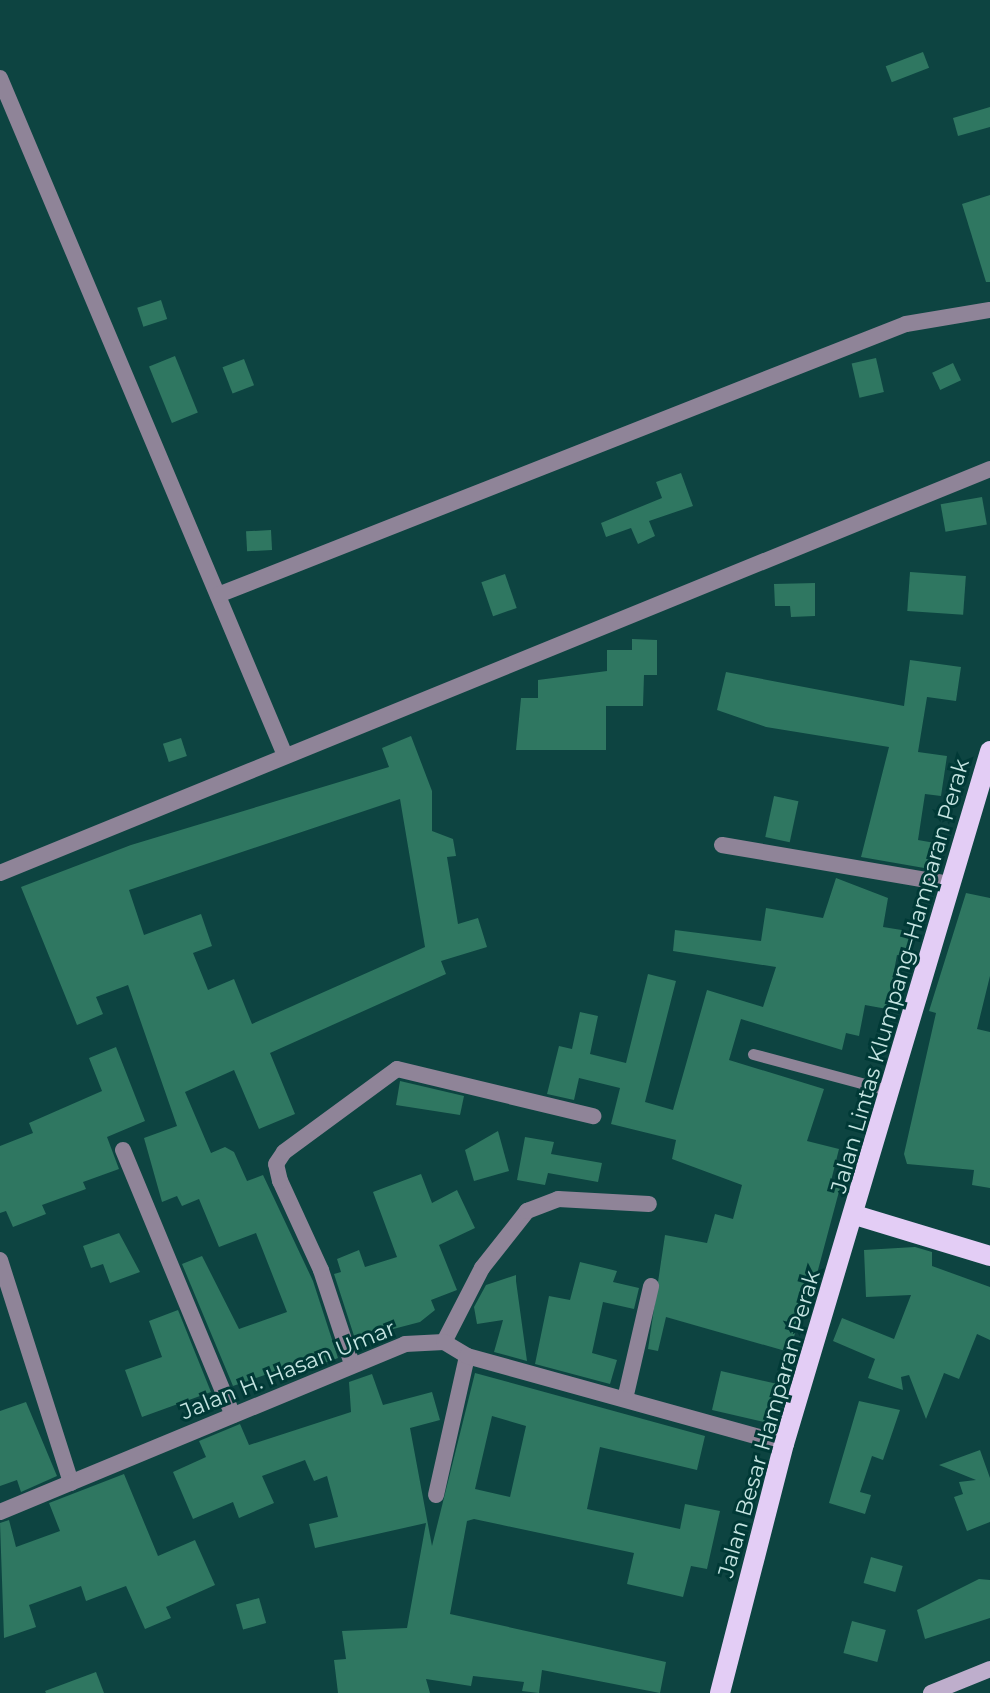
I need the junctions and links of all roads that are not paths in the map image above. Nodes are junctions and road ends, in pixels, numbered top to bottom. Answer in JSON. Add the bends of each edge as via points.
{"nodes":[{"id":1,"x":0,"y":78,"type":"edge"},
{"id":2,"x":990,"y":310,"type":"edge"},
{"id":3,"x":990,"y":469,"type":"edge"},
{"id":4,"x":218,"y":595,"type":"junction"},
{"id":5,"x":990,"y":751,"type":"edge"},
{"id":6,"x":284,"y":753,"type":"junction"},
{"id":7,"x":722,"y":845,"type":"dead end"},
{"id":8,"x":0,"y":873,"type":"edge"},
{"id":9,"x":951,"y":884,"type":"junction"},
{"id":10,"x":753,"y":1054,"type":"dead end"},
{"id":11,"x":892,"y":1091,"type":"junction"},
{"id":12,"x":593,"y":1116,"type":"dead end"},
{"id":13,"x":123,"y":1150,"type":"dead end"},
{"id":14,"x":649,"y":1204,"type":"dead end"},
{"id":15,"x":855,"y":1215,"type":"junction"},
{"id":16,"x":990,"y":1256,"type":"edge"},
{"id":17,"x":0,"y":1260,"type":"edge"},
{"id":18,"x":651,"y":1286,"type":"dead end"},
{"id":19,"x":444,"y":1342,"type":"junction"},
{"id":20,"x":467,"y":1356,"type":"junction"},
{"id":21,"x":352,"y":1364,"type":"junction"},
{"id":22,"x":625,"y":1399,"type":"junction"},
{"id":23,"x":233,"y":1415,"type":"junction"},
{"id":24,"x":784,"y":1444,"type":"junction"},
{"id":25,"x":71,"y":1483,"type":"junction"},
{"id":26,"x":436,"y":1495,"type":"dead end"},
{"id":27,"x":0,"y":1512,"type":"edge"},
{"id":28,"x":990,"y":1669,"type":"edge"},
{"id":29,"x":720,"y":1693,"type":"edge"},
{"id":30,"x":931,"y":1693,"type":"edge"}],
"edges":[{"from":1,"to":4,"type":"street"},
{"from":2,"to":4,"type":"street","via":[[906,324]]},
{"from":3,"to":6,"type":"street"},
{"from":4,"to":6,"type":"street"},
{"from":5,"to":9,"type":"main road","name":"Jalan Lintas Klumpang–Hamparan Perak"},
{"from":6,"to":8,"type":"street"},
{"from":7,"to":9,"type":"street"},
{"from":9,"to":11,"type":"main road","name":"Jalan Lintas Klumpang–Hamparan Perak"},
{"from":10,"to":11,"type":"lane"},
{"from":11,"to":15,"type":"main road","name":"Jalan Lintas Klumpang–Hamparan Perak"},
{"from":12,"to":21,"type":"street","via":[[397,1069],[284,1152],[276,1164],[280,1181],[321,1270]]},
{"from":13,"to":23,"type":"street"},
{"from":14,"to":19,"type":"street","via":[[558,1199],[527,1211],[482,1268]]},
{"from":15,"to":16,"type":"main road"},
{"from":15,"to":24,"type":"main road","name":"Jalan Besar Hamparan Perak"},
{"from":17,"to":25,"type":"street"},
{"from":18,"to":22,"type":"street"},
{"from":19,"to":20,"type":"street"},
{"from":19,"to":21,"type":"street","name":"Jalan H. Hasan Umar","via":[[405,1344]]},
{"from":20,"to":22,"type":"street"},
{"from":20,"to":26,"type":"street"},
{"from":21,"to":23,"type":"street","name":"Jalan H. Hasan Umar"},
{"from":22,"to":24,"type":"street"},
{"from":23,"to":25,"type":"street","name":"Jalan H. Hasan Umar"},
{"from":24,"to":29,"type":"main road","name":"Jalan Besar Hamparan Perak"},
{"from":25,"to":27,"type":"street","name":"Jalan H. Hasan Umar"},
{"from":28,"to":30,"type":"street"}]}
